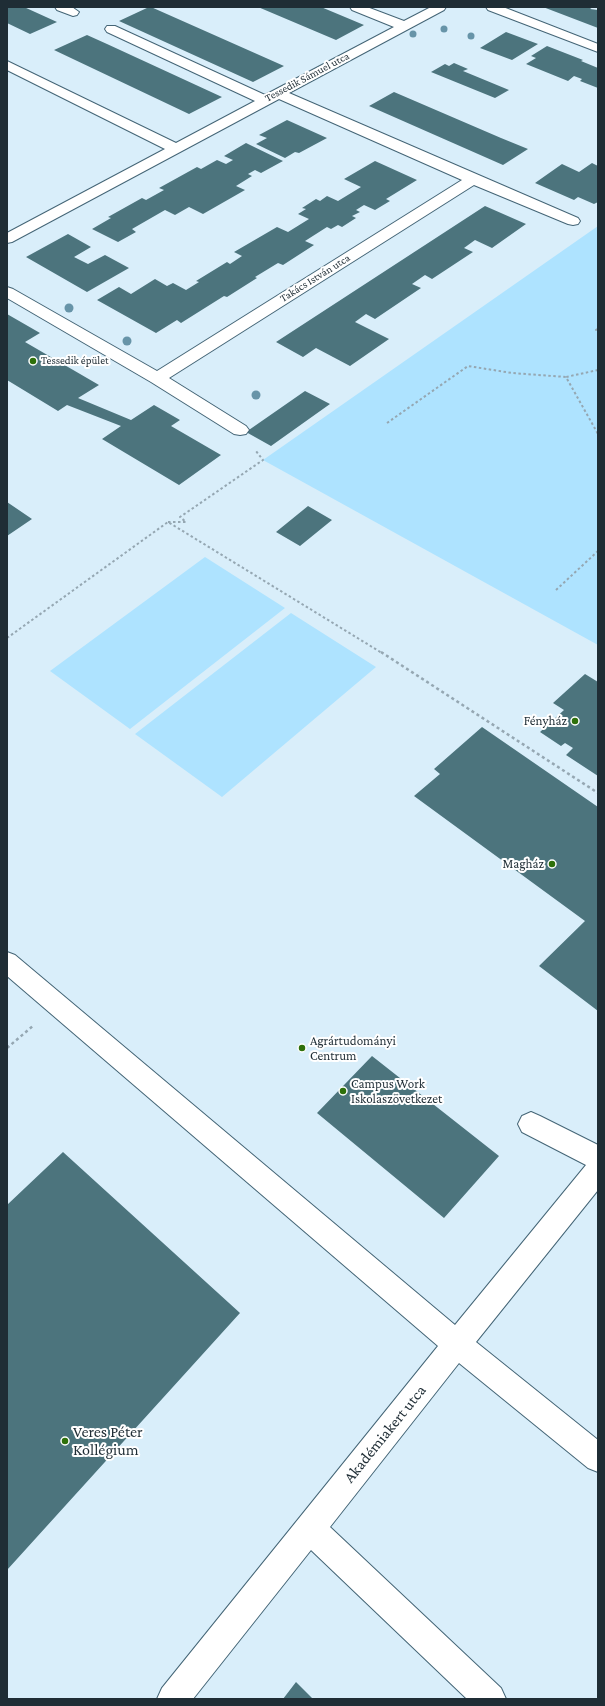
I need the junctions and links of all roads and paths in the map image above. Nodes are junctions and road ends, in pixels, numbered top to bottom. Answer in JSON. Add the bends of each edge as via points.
{"nodes":[{"id":1,"x":61,"y":7,"type":"edge"},
{"id":2,"x":356,"y":7,"type":"edge"},
{"id":3,"x":440,"y":7,"type":"edge"},
{"id":4,"x":492,"y":7,"type":"edge"},
{"id":5,"x":72,"y":12,"type":"dead end"},
{"id":6,"x":404,"y":26,"type":"junction"},
{"id":7,"x":110,"y":29,"type":"dead end"},
{"id":8,"x":598,"y":48,"type":"edge"},
{"id":9,"x":7,"y":65,"type":"edge"},
{"id":10,"x":278,"y":93,"type":"junction"},
{"id":11,"x":265,"y":100,"type":"junction"},
{"id":12,"x":175,"y":148,"type":"junction"},
{"id":13,"x":473,"y":179,"type":"junction"},
{"id":14,"x":573,"y":221,"type":"dead end"},
{"id":15,"x":7,"y":239,"type":"edge"},
{"id":16,"x":7,"y":292,"type":"edge"},
{"id":17,"x":598,"y":370,"type":"edge"},
{"id":18,"x":566,"y":377,"type":"junction"},
{"id":19,"x":157,"y":378,"type":"junction"},
{"id":20,"x":388,"y":423,"type":"dead end"},
{"id":21,"x":240,"y":430,"type":"joint"},
{"id":22,"x":598,"y":434,"type":"edge"},
{"id":23,"x":168,"y":522,"type":"junction"},
{"id":24,"x":598,"y":552,"type":"edge"},
{"id":25,"x":556,"y":590,"type":"dead end"},
{"id":26,"x":7,"y":638,"type":"edge"},
{"id":27,"x":598,"y":794,"type":"edge"},
{"id":28,"x":7,"y":962,"type":"edge"},
{"id":29,"x":531,"y":1124,"type":"dead end"},
{"id":30,"x":598,"y":1158,"type":"edge"},
{"id":31,"x":598,"y":1170,"type":"edge"},
{"id":32,"x":457,"y":1344,"type":"junction"},
{"id":33,"x":598,"y":1458,"type":"edge"},
{"id":34,"x":310,"y":1529,"type":"junction"},
{"id":35,"x":174,"y":1699,"type":"edge"},
{"id":36,"x":490,"y":1699,"type":"edge"}],
"edges":[{"from":1,"to":5,"type":"street"},
{"from":2,"to":6,"type":"street"},
{"from":3,"to":6,"type":"street","name":"Tessedik Sámuel utca"},
{"from":4,"to":8,"type":"street"},
{"from":6,"to":10,"type":"street","name":"Tessedik Sámuel utca"},
{"from":7,"to":11,"type":"street"},
{"from":9,"to":12,"type":"street"},
{"from":10,"to":11,"type":"street","name":"Tessedik Sámuel utca"},
{"from":10,"to":13,"type":"street"},
{"from":11,"to":12,"type":"street","name":"Tessedik Sámuel utca"},
{"from":12,"to":15,"type":"street","name":"Tessedik Sámuel utca"},
{"from":13,"to":14,"type":"street"},
{"from":13,"to":19,"type":"street","name":"Takács István utca"},
{"from":16,"to":19,"type":"street"},
{"from":17,"to":18,"type":"path"},
{"from":18,"to":20,"type":"path","via":[[512,373],[468,366]]},
{"from":18,"to":22,"type":"path"},
{"from":19,"to":21,"type":"street"},
{"from":21,"to":23,"type":"path","via":[[263,460],[180,517],[186,522]]},
{"from":23,"to":26,"type":"path"},
{"from":23,"to":27,"type":"path","via":[[397,662]]},
{"from":24,"to":25,"type":"path"},
{"from":28,"to":32,"type":"street"},
{"from":29,"to":30,"type":"street"},
{"from":31,"to":32,"type":"street","name":"Akadémiakert utca"},
{"from":32,"to":33,"type":"street"},
{"from":32,"to":34,"type":"street","name":"Akadémiakert utca"},
{"from":34,"to":35,"type":"street","name":"Akadémiakert utca"},
{"from":34,"to":36,"type":"street"}]}
